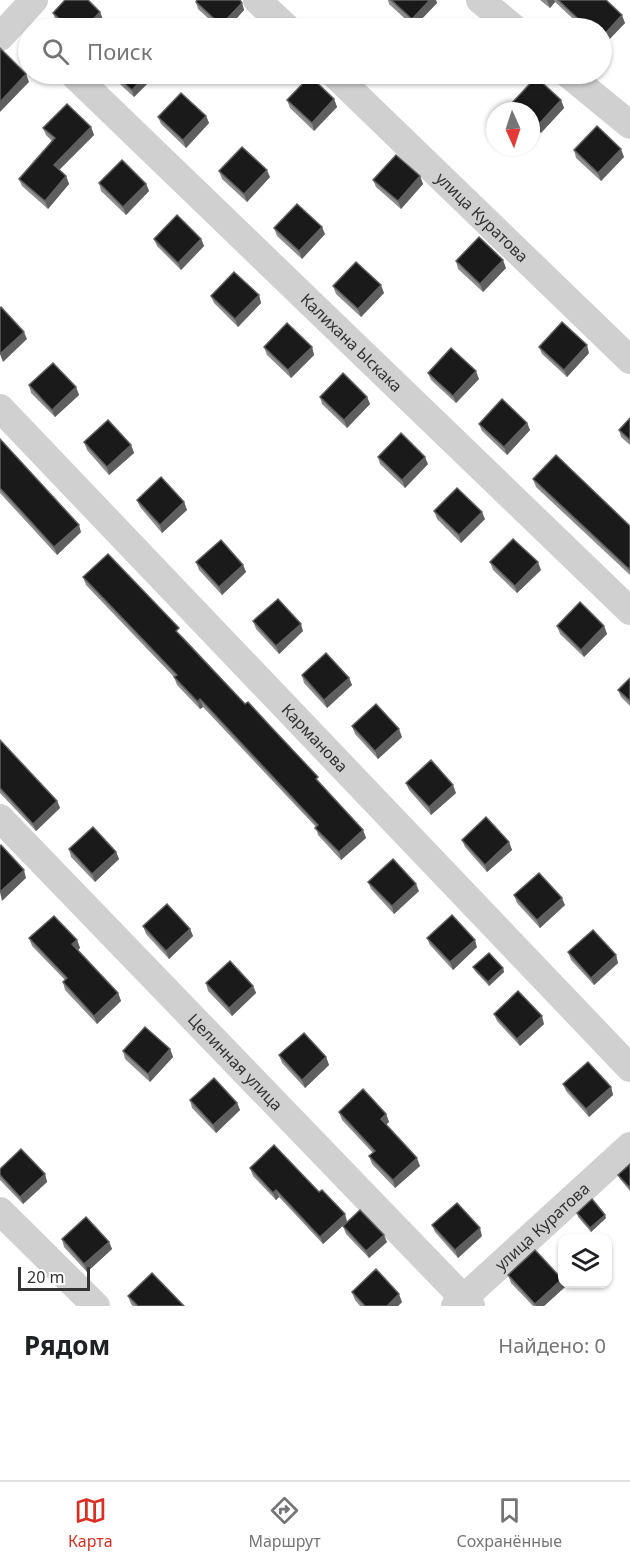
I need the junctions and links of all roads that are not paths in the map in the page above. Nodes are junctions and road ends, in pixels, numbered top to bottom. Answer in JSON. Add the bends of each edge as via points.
{"nodes":[{"id":1,"x":257,"y":0,"type":"edge"},
{"id":2,"x":480,"y":0,"type":"edge"},
{"id":3,"x":276,"y":18,"type":"edge"},
{"id":4,"x":502,"y":18,"type":"edge"},
{"id":5,"x":83,"y":84,"type":"edge"},
{"id":6,"x":344,"y":84,"type":"edge"},
{"id":7,"x":580,"y":84,"type":"edge"},
{"id":8,"x":630,"y":125,"type":"edge"},
{"id":9,"x":630,"y":360,"type":"edge"},
{"id":10,"x":0,"y":408,"type":"edge"},
{"id":11,"x":630,"y":610,"type":"edge"},
{"id":12,"x":0,"y":818,"type":"edge"},
{"id":13,"x":630,"y":1068,"type":"edge"},
{"id":14,"x":630,"y":1146,"type":"edge"},
{"id":15,"x":0,"y":1211,"type":"edge"},
{"id":16,"x":463,"y":1304,"type":"edge"},
{"id":17,"x":96,"y":1306,"type":"edge"}],
"edges":[{"from":1,"to":3,"type":"street"},
{"from":2,"to":4,"type":"street"},
{"from":5,"to":11,"type":"street","name":"Калихана Ыскака"},
{"from":6,"to":9,"type":"street","name":"улица Куратова"},
{"from":7,"to":8,"type":"street"},
{"from":10,"to":13,"type":"street","name":"Карманова"},
{"from":12,"to":16,"type":"street","name":"Целинная улица"},
{"from":14,"to":16,"type":"street","name":"улица Куратова"},
{"from":15,"to":17,"type":"street"}]}
